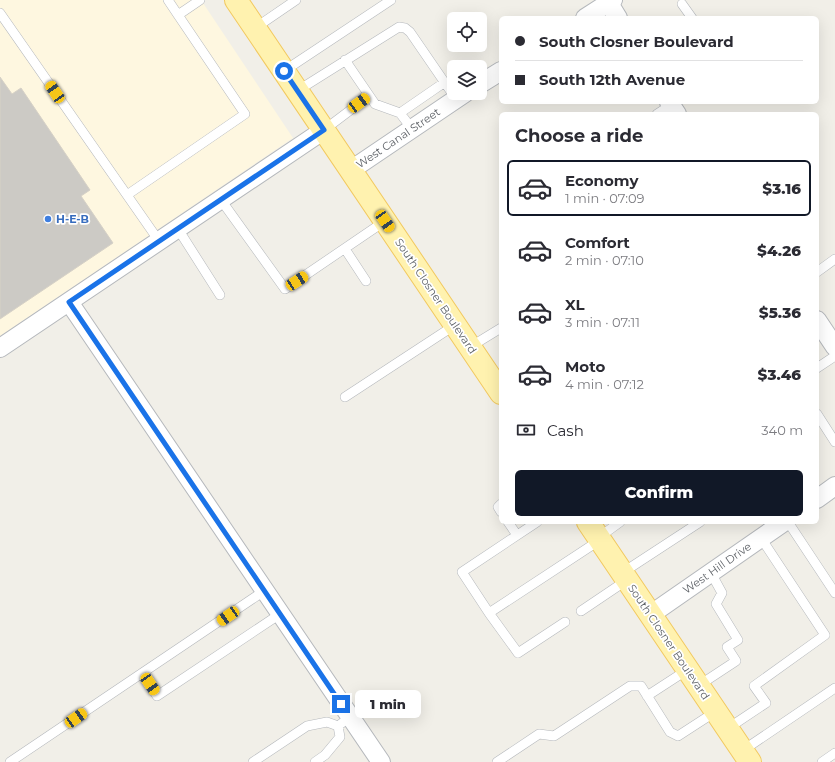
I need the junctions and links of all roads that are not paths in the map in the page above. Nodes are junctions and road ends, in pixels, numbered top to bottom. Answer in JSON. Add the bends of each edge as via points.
{"nodes":[{"id":1,"x":168,"y":0,"type":"edge"},
{"id":2,"x":200,"y":0,"type":"edge"},
{"id":3,"x":296,"y":0,"type":"edge"},
{"id":4,"x":391,"y":0,"type":"edge"},
{"id":5,"x":610,"y":1,"type":"edge"},
{"id":6,"x":242,"y":2,"type":"edge"},
{"id":7,"x":682,"y":4,"type":"dead end"},
{"id":8,"x":0,"y":13,"type":"edge"},
{"id":9,"x":178,"y":15,"type":"junction"},
{"id":10,"x":588,"y":16,"type":"edge"},
{"id":11,"x":617,"y":16,"type":"edge"},
{"id":12,"x":691,"y":16,"type":"edge"},
{"id":13,"x":255,"y":28,"type":"junction"},
{"id":14,"x":345,"y":60,"type":"junction"},
{"id":15,"x":284,"y":71,"type":"junction"},
{"id":16,"x":499,"y":72,"type":"edge"},
{"id":17,"x":487,"y":80,"type":"edge"},
{"id":18,"x":445,"y":82,"type":"joint"},
{"id":19,"x":297,"y":91,"type":"junction"},
{"id":20,"x":369,"y":96,"type":"junction"},
{"id":21,"x":455,"y":100,"type":"edge"},
{"id":22,"x":400,"y":113,"type":"junction"},
{"id":23,"x":412,"y":129,"type":"junction"},
{"id":24,"x":324,"y":130,"type":"junction"},
{"id":25,"x":351,"y":170,"type":"junction"},
{"id":26,"x":127,"y":196,"type":"junction"},
{"id":27,"x":221,"y":200,"type":"junction"},
{"id":28,"x":385,"y":221,"type":"junction"},
{"id":29,"x":178,"y":229,"type":"junction"},
{"id":30,"x":159,"y":241,"type":"junction"},
{"id":31,"x":345,"y":249,"type":"junction"},
{"id":32,"x":835,"y":259,"type":"edge"},
{"id":33,"x":819,"y":271,"type":"edge"},
{"id":34,"x":366,"y":281,"type":"dead end"},
{"id":35,"x":220,"y":295,"type":"dead end"},
{"id":36,"x":69,"y":302,"type":"junction"},
{"id":37,"x":819,"y":323,"type":"edge"},
{"id":38,"x":455,"y":325,"type":"junction"},
{"id":39,"x":499,"y":329,"type":"edge"},
{"id":40,"x":470,"y":346,"type":"junction"},
{"id":41,"x":835,"y":347,"type":"edge"},
{"id":42,"x":0,"y":348,"type":"edge"},
{"id":43,"x":835,"y":356,"type":"edge"},
{"id":44,"x":819,"y":367,"type":"edge"},
{"id":45,"x":499,"y":390,"type":"edge"},
{"id":46,"x":345,"y":397,"type":"dead end"},
{"id":47,"x":819,"y":417,"type":"edge"},
{"id":48,"x":835,"y":442,"type":"edge"},
{"id":49,"x":835,"y":486,"type":"edge"},
{"id":50,"x":819,"y":498,"type":"edge"},
{"id":51,"x":509,"y":524,"type":"edge"},
{"id":52,"x":534,"y":524,"type":"edge"},
{"id":53,"x":615,"y":524,"type":"edge"},
{"id":54,"x":697,"y":524,"type":"edge"},
{"id":55,"x":781,"y":524,"type":"edge"},
{"id":56,"x":789,"y":524,"type":"edge"},
{"id":57,"x":595,"y":533,"type":"edge"},
{"id":58,"x":517,"y":536,"type":"junction"},
{"id":59,"x":761,"y":538,"type":"junction"},
{"id":60,"x":711,"y":573,"type":"junction"},
{"id":61,"x":625,"y":577,"type":"junction"},
{"id":62,"x":264,"y":591,"type":"junction"},
{"id":63,"x":835,"y":593,"type":"edge"},
{"id":64,"x":581,"y":611,"type":"dead end"},
{"id":65,"x":490,"y":613,"type":"junction"},
{"id":66,"x":280,"y":614,"type":"junction"},
{"id":67,"x":650,"y":615,"type":"junction"},
{"id":68,"x":565,"y":622,"type":"dead end"},
{"id":69,"x":142,"y":673,"type":"junction"},
{"id":70,"x":693,"y":678,"type":"junction"},
{"id":71,"x":835,"y":688,"type":"edge"},
{"id":72,"x":647,"y":696,"type":"junction"},
{"id":73,"x":721,"y":720,"type":"junction"},
{"id":74,"x":344,"y":721,"type":"junction"},
{"id":75,"x":835,"y":753,"type":"edge"},
{"id":76,"x":746,"y":756,"type":"edge"},
{"id":77,"x":10,"y":762,"type":"edge"},
{"id":78,"x":253,"y":762,"type":"edge"},
{"id":79,"x":315,"y":762,"type":"edge"},
{"id":80,"x":381,"y":762,"type":"edge"},
{"id":81,"x":497,"y":762,"type":"edge"},
{"id":82,"x":824,"y":762,"type":"edge"}],
"edges":[{"from":1,"to":9,"type":"lane"},
{"from":2,"to":9,"type":"lane"},
{"from":3,"to":13,"type":"lane"},
{"from":4,"to":15,"type":"lane"},
{"from":5,"to":10,"type":"street"},
{"from":5,"to":11,"type":"street"},
{"from":6,"to":13,"type":"main road","name":"South Closner Boulevard"},
{"from":7,"to":12,"type":"lane"},
{"from":8,"to":26,"type":"lane"},
{"from":9,"to":26,"type":"lane","via":[[245,114]]},
{"from":13,"to":15,"type":"main road","name":"South Closner Boulevard"},
{"from":14,"to":18,"type":"lane","via":[[399,27],[405,28]]},
{"from":14,"to":19,"type":"lane"},
{"from":14,"to":20,"type":"lane"},
{"from":15,"to":19,"type":"main road","name":"South Closner Boulevard"},
{"from":16,"to":17,"type":"street"},
{"from":18,"to":22,"type":"lane"},
{"from":19,"to":24,"type":"main road","name":"South Closner Boulevard"},
{"from":20,"to":22,"type":"lane","via":[[375,104]]},
{"from":20,"to":24,"type":"lane"},
{"from":21,"to":23,"type":"street","name":"West Canal Street"},
{"from":22,"to":23,"type":"lane"},
{"from":23,"to":25,"type":"street","name":"West Canal Street"},
{"from":24,"to":25,"type":"main road","name":"South Closner Boulevard"},
{"from":24,"to":27,"type":"street"},
{"from":25,"to":28,"type":"main road","name":"South Closner Boulevard"},
{"from":26,"to":30,"type":"lane"},
{"from":27,"to":29,"type":"street"},
{"from":27,"to":31,"type":"lane","via":[[285,289]]},
{"from":28,"to":31,"type":"lane"},
{"from":28,"to":38,"type":"main road","name":"South Closner Boulevard"},
{"from":29,"to":30,"type":"street"},
{"from":29,"to":35,"type":"lane"},
{"from":30,"to":36,"type":"street"},
{"from":31,"to":34,"type":"lane"},
{"from":32,"to":33,"type":"lane"},
{"from":36,"to":42,"type":"street"},
{"from":36,"to":62,"type":"street"},
{"from":37,"to":41,"type":"street"},
{"from":38,"to":40,"type":"main road","name":"South Closner Boulevard"},
{"from":38,"to":46,"type":"lane"},
{"from":39,"to":40,"type":"lane"},
{"from":40,"to":45,"type":"main road","name":"South Closner Boulevard"},
{"from":43,"to":44,"type":"lane"},
{"from":47,"to":48,"type":"lane"},
{"from":49,"to":50,"type":"street"},
{"from":51,"to":58,"type":"lane"},
{"from":52,"to":58,"type":"lane"},
{"from":53,"to":57,"type":"lane"},
{"from":54,"to":61,"type":"lane"},
{"from":55,"to":59,"type":"street","name":"West Hill Drive"},
{"from":56,"to":63,"type":"lane"},
{"from":57,"to":61,"type":"main road","name":"South Closner Boulevard"},
{"from":57,"to":65,"type":"lane"},
{"from":58,"to":65,"type":"lane","via":[[462,572]]},
{"from":59,"to":60,"type":"street","name":"West Hill Drive"},
{"from":59,"to":73,"type":"lane","via":[[825,636],[754,686],[766,703]]},
{"from":60,"to":67,"type":"street","name":"West Hill Drive"},
{"from":60,"to":70,"type":"lane","via":[[722,593],[716,604],[738,640],[727,647],[736,661]]},
{"from":61,"to":64,"type":"lane"},
{"from":61,"to":67,"type":"main road","name":"South Closner Boulevard"},
{"from":62,"to":66,"type":"street"},
{"from":62,"to":69,"type":"lane"},
{"from":65,"to":68,"type":"lane","via":[[518,653]]},
{"from":66,"to":69,"type":"lane","via":[[157,696]]},
{"from":66,"to":74,"type":"street"},
{"from":67,"to":70,"type":"main road","name":"South Closner Boulevard"},
{"from":69,"to":77,"type":"lane"},
{"from":70,"to":72,"type":"lane"},
{"from":70,"to":73,"type":"main road","name":"South Closner Boulevard"},
{"from":71,"to":76,"type":"lane"},
{"from":72,"to":73,"type":"lane","via":[[670,732],[678,736]]},
{"from":72,"to":81,"type":"lane","via":[[641,686],[630,686],[554,736],[539,734]]},
{"from":73,"to":76,"type":"main road","name":"South Closner Boulevard"},
{"from":74,"to":78,"type":"lane","via":[[307,726]]},
{"from":74,"to":79,"type":"lane","via":[[340,737],[325,755]]},
{"from":74,"to":80,"type":"street"},
{"from":75,"to":82,"type":"lane"}]}
